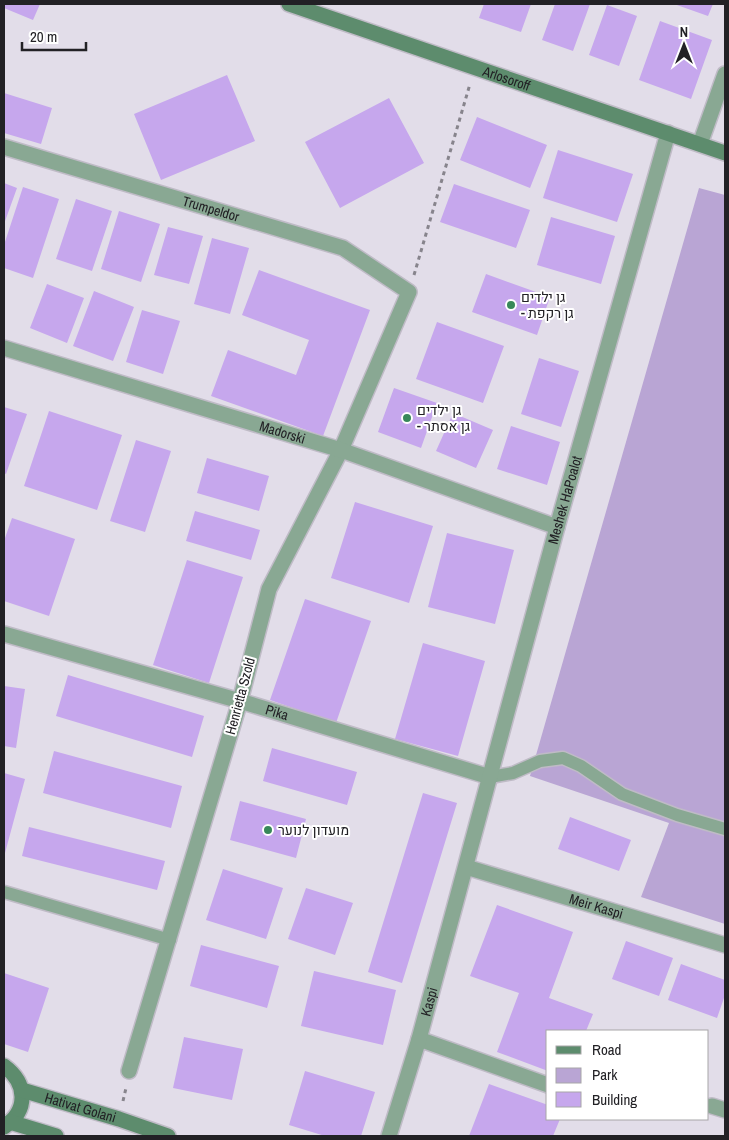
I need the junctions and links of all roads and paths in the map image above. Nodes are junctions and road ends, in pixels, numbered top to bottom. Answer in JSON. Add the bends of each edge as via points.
{"nodes":[{"id":1,"x":289,"y":4,"type":"edge"},
{"id":2,"x":475,"y":67,"type":"junction"},
{"id":3,"x":725,"y":74,"type":"edge"},
{"id":4,"x":668,"y":133,"type":"junction"},
{"id":5,"x":700,"y":144,"type":"junction"},
{"id":6,"x":4,"y":147,"type":"edge"},
{"id":7,"x":725,"y":152,"type":"edge"},
{"id":8,"x":409,"y":292,"type":"junction"},
{"id":9,"x":4,"y":348,"type":"edge"},
{"id":10,"x":341,"y":450,"type":"junction"},
{"id":11,"x":557,"y":527,"type":"junction"},
{"id":12,"x":4,"y":634,"type":"edge"},
{"id":13,"x":240,"y":701,"type":"junction"},
{"id":14,"x":490,"y":777,"type":"junction"},
{"id":15,"x":725,"y":829,"type":"edge"},
{"id":16,"x":466,"y":867,"type":"junction"},
{"id":17,"x":4,"y":892,"type":"edge"},
{"id":18,"x":170,"y":940,"type":"junction"},
{"id":19,"x":725,"y":945,"type":"edge"},
{"id":20,"x":419,"y":1039,"type":"junction"},
{"id":21,"x":4,"y":1066,"type":"edge"},
{"id":22,"x":129,"y":1071,"type":"joint"},
{"id":23,"x":546,"y":1083,"type":"edge"},
{"id":24,"x":22,"y":1090,"type":"junction"},
{"id":25,"x":119,"y":1119,"type":"junction"},
{"id":26,"x":7,"y":1124,"type":"edge"},
{"id":27,"x":56,"y":1136,"type":"edge"},
{"id":28,"x":168,"y":1136,"type":"edge"},
{"id":29,"x":389,"y":1136,"type":"edge"}],
"edges":[{"from":1,"to":2,"type":"street","name":"Arlosoroff"},
{"from":2,"to":4,"type":"street","name":"Arlosoroff"},
{"from":2,"to":8,"type":"path"},
{"from":3,"to":5,"type":"street"},
{"from":4,"to":5,"type":"street","name":"Arlosoroff"},
{"from":4,"to":11,"type":"street","name":"Meshek HaPoalot"},
{"from":5,"to":7,"type":"street","name":"Arlosoroff"},
{"from":6,"to":8,"type":"street","name":"Trumpeldor","via":[[343,248]]},
{"from":8,"to":10,"type":"street","name":"Henrietta Szold"},
{"from":9,"to":10,"type":"street","name":"Madorski"},
{"from":10,"to":11,"type":"street","name":"Madorski"},
{"from":10,"to":13,"type":"street","name":"Henrietta Szold","via":[[268,588]]},
{"from":11,"to":14,"type":"street","name":"Meshek HaPoalot"},
{"from":12,"to":13,"type":"street","name":"Pika"},
{"from":13,"to":14,"type":"street","name":"Pika"},
{"from":13,"to":18,"type":"street","name":"Henrietta Szold"},
{"from":14,"to":15,"type":"lane","via":[[513,773],[540,761],[563,758],[622,794]]},
{"from":14,"to":16,"type":"street","name":"Meshek HaPoalot"},
{"from":16,"to":19,"type":"street","name":"Meir Kaspi"},
{"from":16,"to":20,"type":"street","name":"Kaspi"},
{"from":17,"to":18,"type":"lane"},
{"from":18,"to":22,"type":"street","name":"Henrietta Szold"},
{"from":20,"to":23,"type":"street"},
{"from":20,"to":29,"type":"street","name":"Kaspi"},
{"from":21,"to":24,"type":"street","via":[[18,1080]]},
{"from":22,"to":25,"type":"path"},
{"from":24,"to":25,"type":"street","name":"Hativat Golani"},
{"from":24,"to":26,"type":"street","via":[[18,1113]]},
{"from":25,"to":28,"type":"street","name":"Hativat Golani"},
{"from":26,"to":27,"type":"street"}]}
